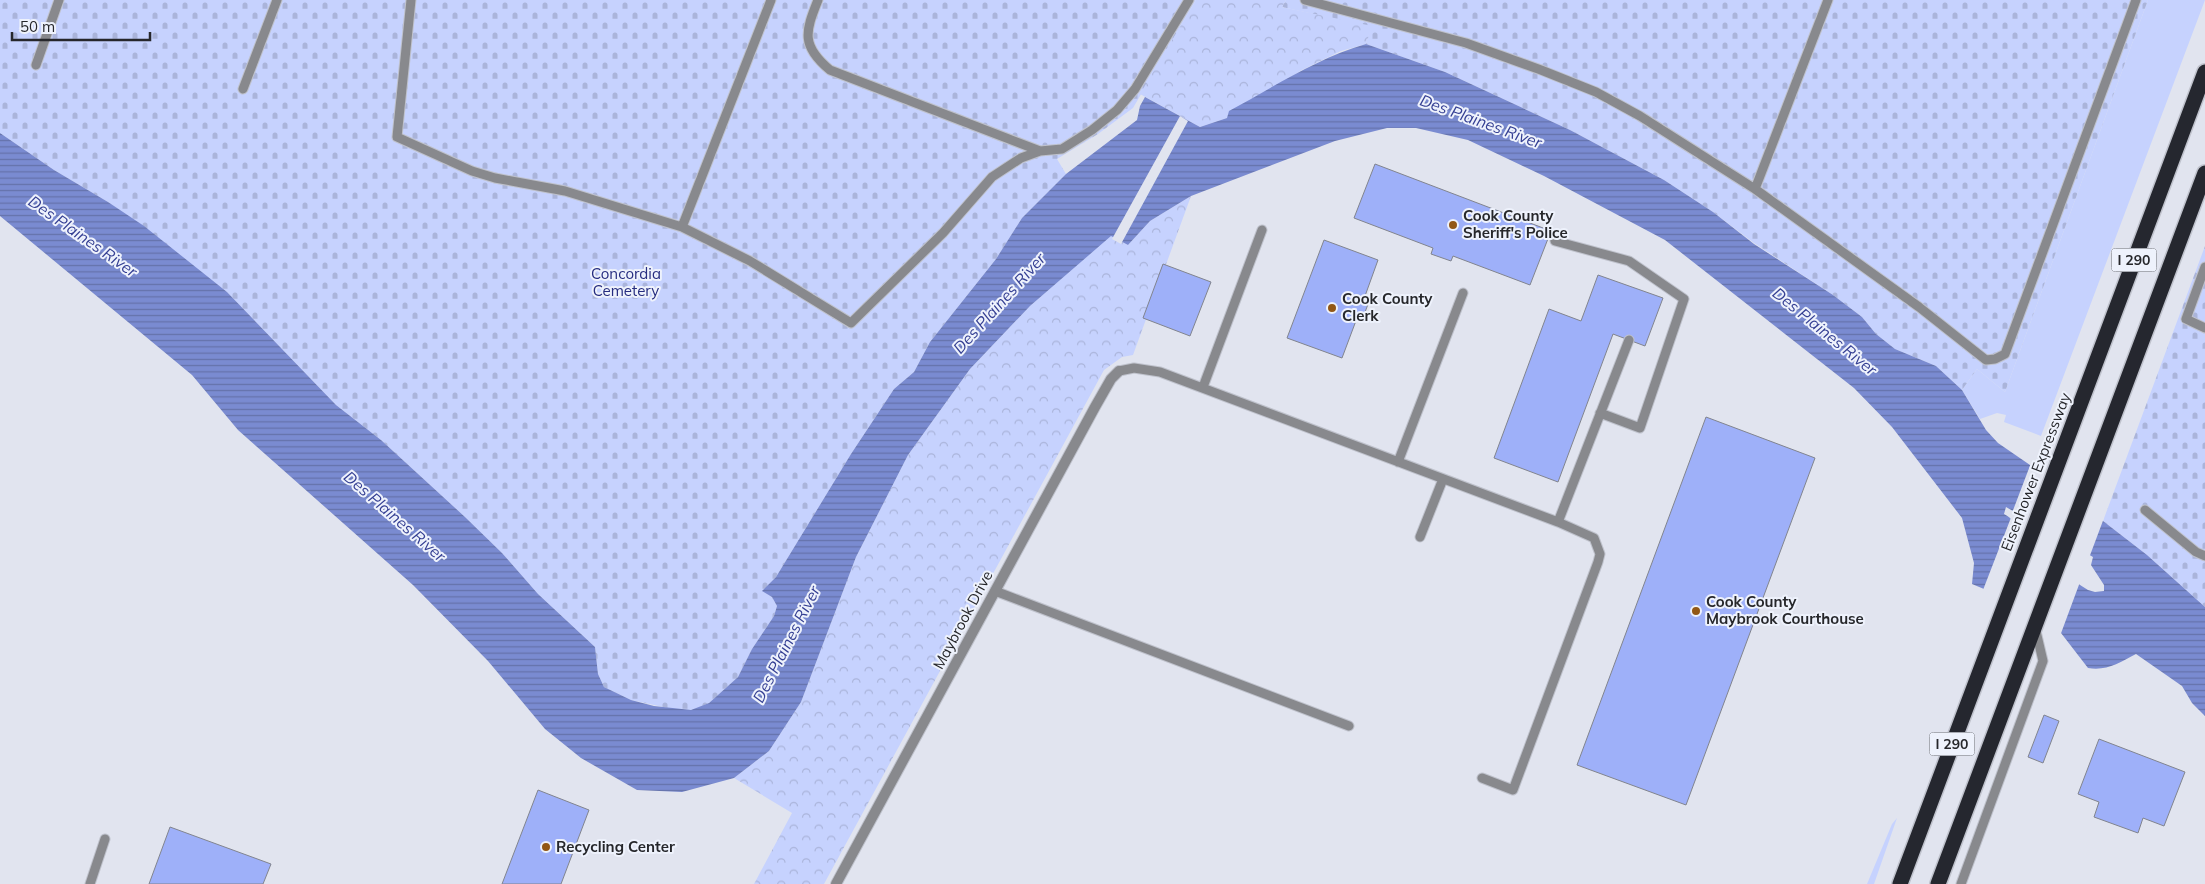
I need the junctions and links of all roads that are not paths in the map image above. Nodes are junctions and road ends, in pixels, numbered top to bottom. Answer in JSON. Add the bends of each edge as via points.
{"nodes":[{"id":1,"x":59,"y":0,"type":"edge"},
{"id":2,"x":277,"y":0,"type":"edge"},
{"id":3,"x":411,"y":0,"type":"edge"},
{"id":4,"x":771,"y":0,"type":"edge"},
{"id":5,"x":818,"y":0,"type":"edge"},
{"id":6,"x":1189,"y":0,"type":"edge"},
{"id":7,"x":1305,"y":0,"type":"edge"},
{"id":8,"x":1828,"y":0,"type":"edge"},
{"id":9,"x":2136,"y":0,"type":"edge"},
{"id":10,"x":36,"y":65,"type":"dead end"},
{"id":11,"x":2205,"y":72,"type":"edge"},
{"id":12,"x":243,"y":89,"type":"dead end"},
{"id":13,"x":1040,"y":151,"type":"junction"},
{"id":14,"x":2205,"y":173,"type":"edge"},
{"id":15,"x":1755,"y":189,"type":"junction"},
{"id":16,"x":682,"y":227,"type":"junction"},
{"id":17,"x":1262,"y":230,"type":"dead end"},
{"id":18,"x":1555,"y":241,"type":"dead end"},
{"id":19,"x":2205,"y":268,"type":"edge"},
{"id":20,"x":1463,"y":293,"type":"dead end"},
{"id":21,"x":2205,"y":328,"type":"edge"},
{"id":22,"x":1628,"y":340,"type":"dead end"},
{"id":23,"x":1119,"y":371,"type":"joint"},
{"id":24,"x":1203,"y":387,"type":"junction"},
{"id":25,"x":1600,"y":413,"type":"junction"},
{"id":26,"x":1398,"y":462,"type":"junction"},
{"id":27,"x":1443,"y":479,"type":"junction"},
{"id":28,"x":2146,"y":510,"type":"dead end"},
{"id":29,"x":1558,"y":522,"type":"junction"},
{"id":30,"x":1420,"y":537,"type":"dead end"},
{"id":31,"x":2205,"y":556,"type":"edge"},
{"id":32,"x":995,"y":591,"type":"junction"},
{"id":33,"x":2035,"y":623,"type":"junction"},
{"id":34,"x":1349,"y":726,"type":"dead end"},
{"id":35,"x":1482,"y":778,"type":"dead end"},
{"id":36,"x":105,"y":839,"type":"dead end"},
{"id":37,"x":90,"y":884,"type":"edge"},
{"id":38,"x":836,"y":884,"type":"edge"},
{"id":39,"x":1900,"y":884,"type":"edge"},
{"id":40,"x":1938,"y":884,"type":"edge"},
{"id":41,"x":1961,"y":884,"type":"edge"}],
"edges":[{"from":1,"to":10,"type":"lane"},
{"from":2,"to":12,"type":"lane"},
{"from":3,"to":16,"type":"lane","via":[[397,137],[472,171],[565,191]]},
{"from":4,"to":16,"type":"lane"},
{"from":5,"to":13,"type":"lane","via":[[807,36],[810,49],[830,70]]},
{"from":6,"to":13,"type":"lane","via":[[1127,100],[1075,142],[1062,149]]},
{"from":7,"to":15,"type":"lane","via":[[1466,43],[1596,92]]},
{"from":8,"to":15,"type":"lane"},
{"from":9,"to":15,"type":"lane","via":[[2005,354],[1995,359],[1980,357],[1919,307]]},
{"from":11,"to":39,"type":"highway","name":"Eisenhower Expressway","number":"I 290"},
{"from":13,"to":16,"type":"lane","via":[[1021,158],[992,177],[929,247],[851,323],[750,261]]},
{"from":14,"to":33,"type":"highway","number":"I 290"},
{"from":17,"to":24,"type":"lane"},
{"from":18,"to":25,"type":"lane","via":[[1629,261],[1684,299],[1640,428]]},
{"from":19,"to":21,"type":"lane","via":[[2186,319]]},
{"from":20,"to":26,"type":"lane"},
{"from":22,"to":25,"type":"lane"},
{"from":23,"to":24,"type":"lane","via":[[1146,368]]},
{"from":23,"to":32,"type":"street","name":"Maybrook Drive","via":[[1095,407]]},
{"from":24,"to":26,"type":"lane"},
{"from":25,"to":29,"type":"lane"},
{"from":26,"to":27,"type":"lane"},
{"from":27,"to":29,"type":"lane"},
{"from":27,"to":30,"type":"lane"},
{"from":28,"to":31,"type":"lane"},
{"from":29,"to":35,"type":"lane","via":[[1594,538],[1600,554],[1513,790]]},
{"from":32,"to":34,"type":"lane"},
{"from":32,"to":38,"type":"street","name":"Maybrook Drive"},
{"from":33,"to":40,"type":"highway","number":"I 290"},
{"from":33,"to":41,"type":"lane","via":[[2043,660]]},
{"from":36,"to":37,"type":"lane"}]}
